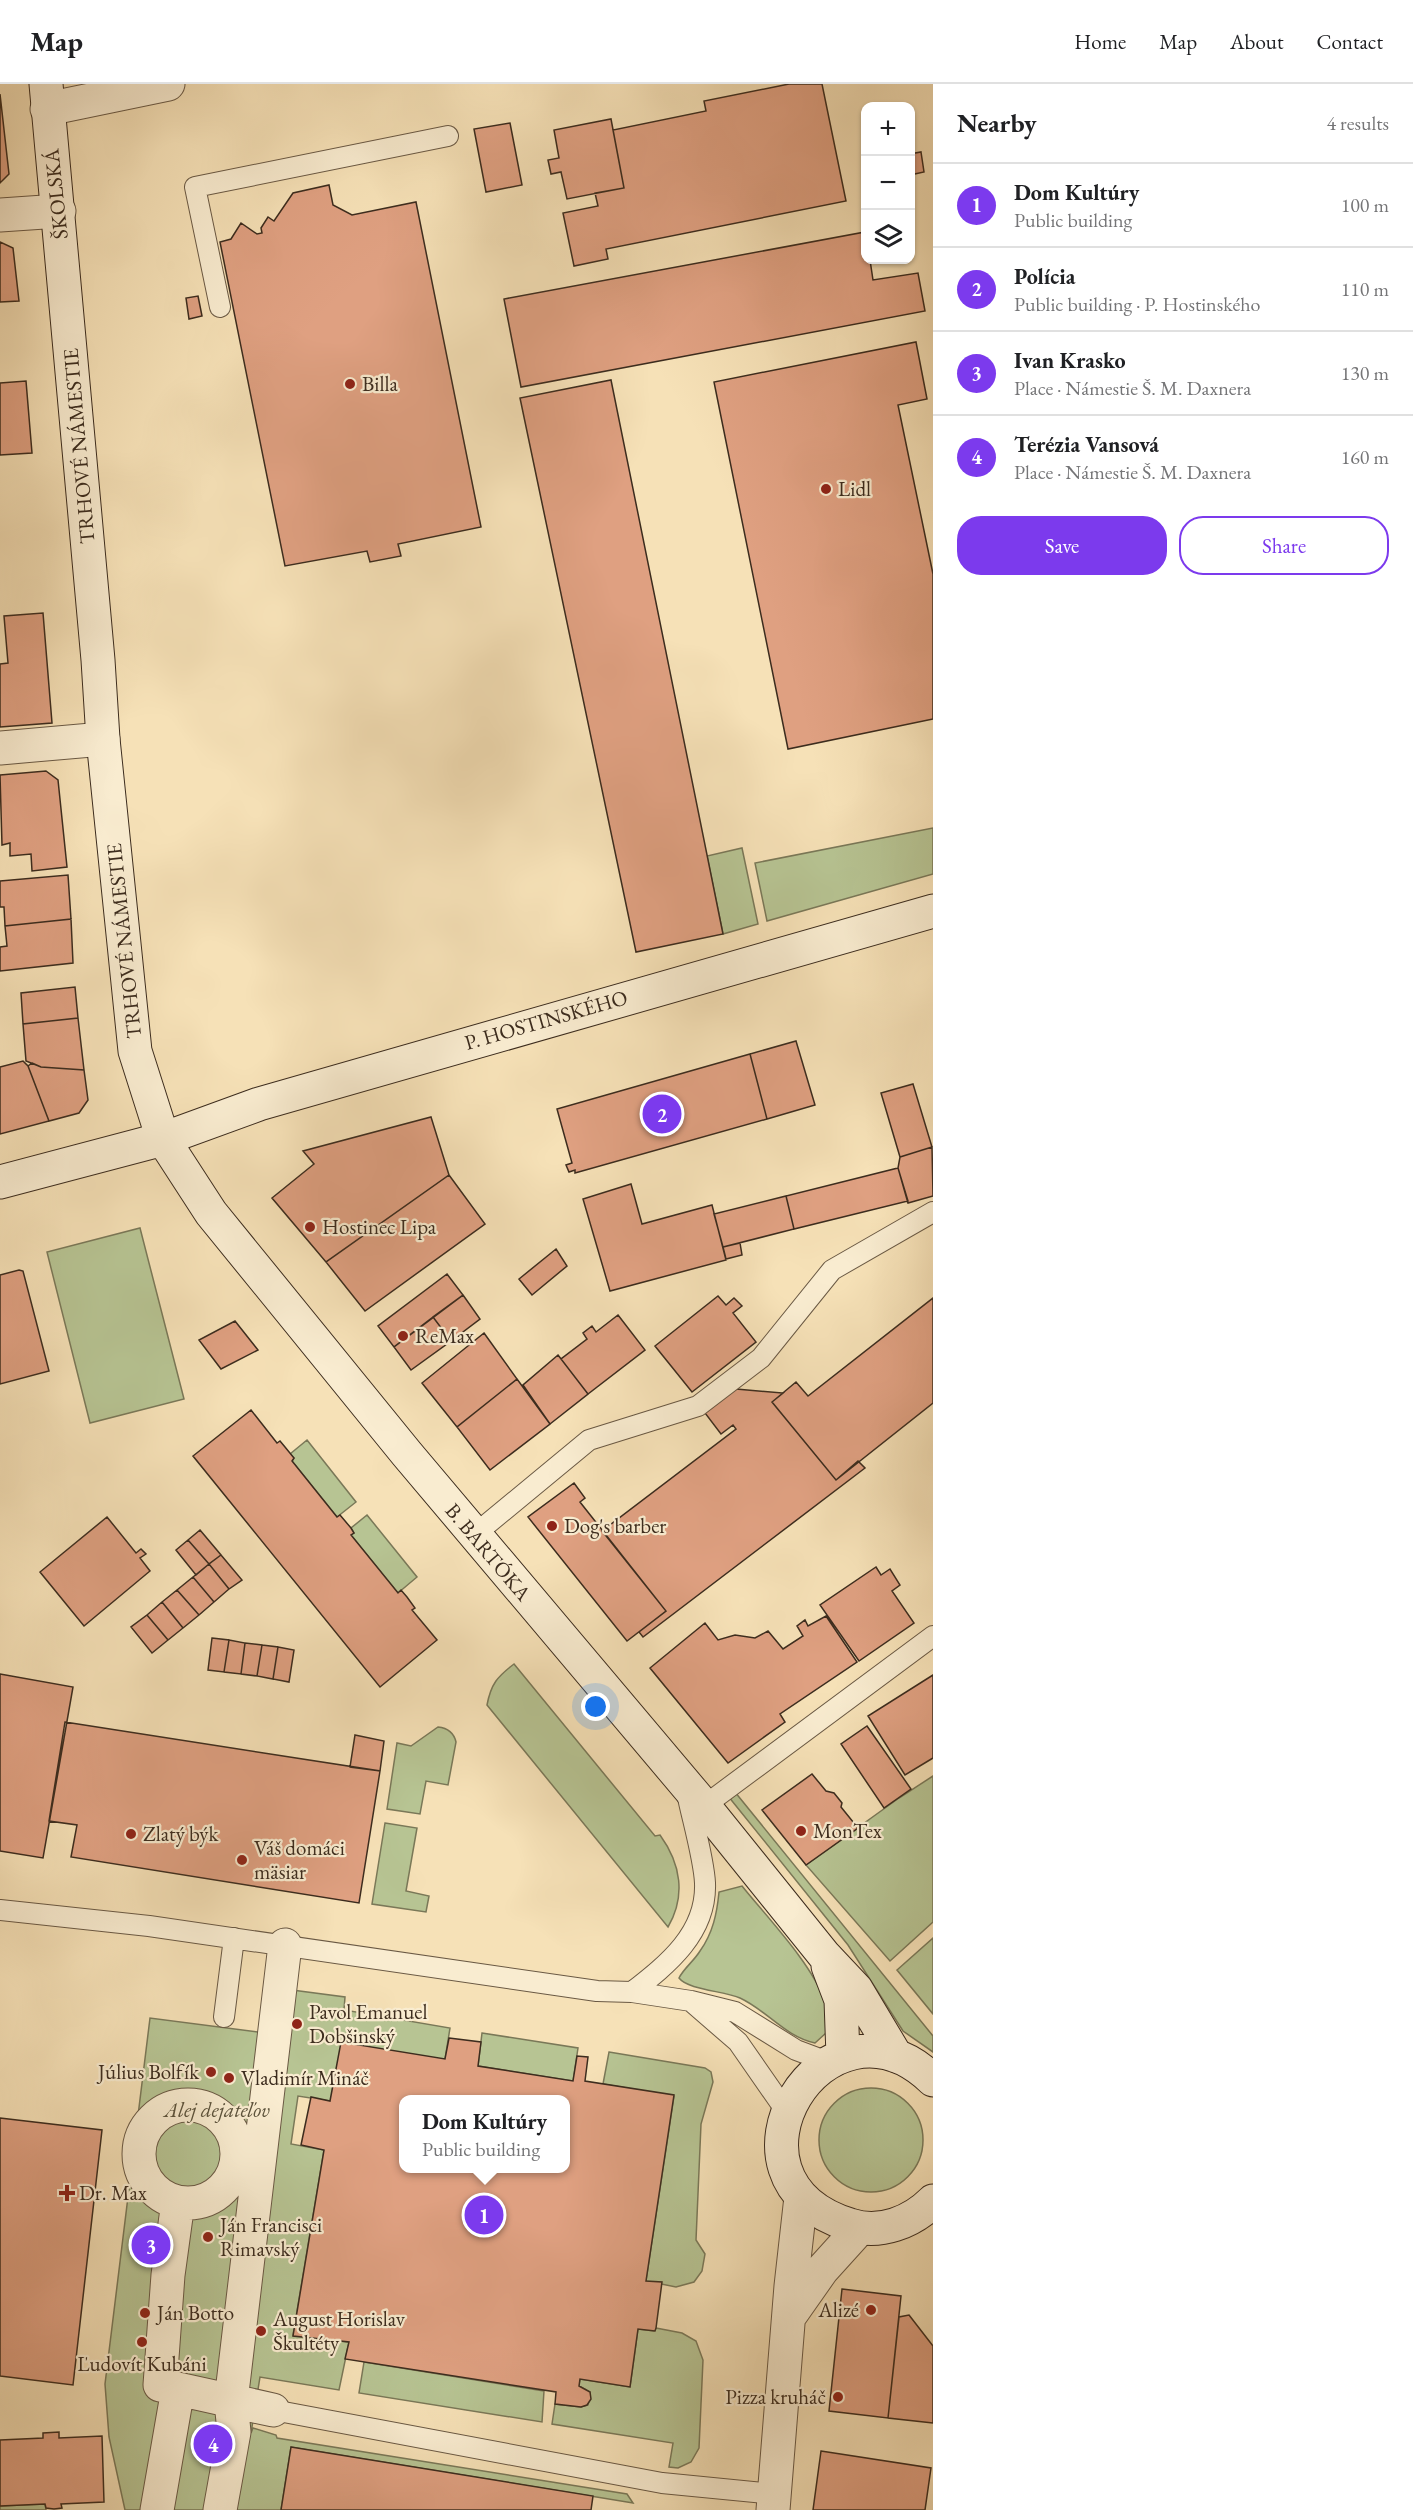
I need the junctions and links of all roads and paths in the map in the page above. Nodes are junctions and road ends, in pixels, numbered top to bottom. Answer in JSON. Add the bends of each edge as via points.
{"nodes":[{"id":1,"x":168,"y":84,"type":"edge"},
{"id":2,"x":47,"y":96,"type":"edge"},
{"id":3,"x":448,"y":136,"type":"dead end"},
{"id":4,"x":59,"y":211,"type":"junction"},
{"id":5,"x":0,"y":215,"type":"edge"},
{"id":6,"x":66,"y":303,"type":"joint"},
{"id":7,"x":220,"y":307,"type":"dead end"},
{"id":8,"x":102,"y":739,"type":"junction"},
{"id":9,"x":0,"y":748,"type":"edge"},
{"id":10,"x":933,"y":911,"type":"edge"},
{"id":11,"x":163,"y":1139,"type":"junction"},
{"id":12,"x":0,"y":1182,"type":"edge"},
{"id":13,"x":933,"y":1212,"type":"edge"},
{"id":14,"x":474,"y":1535,"type":"junction"},
{"id":15,"x":933,"y":1636,"type":"edge"},
{"id":16,"x":694,"y":1795,"type":"junction"},
{"id":17,"x":0,"y":1910,"type":"edge"},
{"id":18,"x":234,"y":1938,"type":"junction"},
{"id":19,"x":285,"y":1946,"type":"junction"},
{"id":20,"x":824,"y":1955,"type":"junction"},
{"id":21,"x":632,"y":1992,"type":"junction"},
{"id":22,"x":691,"y":2001,"type":"junction"},
{"id":23,"x":224,"y":2017,"type":"dead end"},
{"id":24,"x":896,"y":2056,"type":"junction"},
{"id":25,"x":836,"y":2059,"type":"junction"},
{"id":26,"x":933,"y":2080,"type":"edge"},
{"id":27,"x":786,"y":2111,"type":"junction"},
{"id":28,"x":248,"y":2160,"type":"junction"},
{"id":29,"x":801,"y":2197,"type":"junction"},
{"id":30,"x":178,"y":2202,"type":"junction"},
{"id":31,"x":929,"y":2212,"type":"edge"},
{"id":32,"x":860,"y":2229,"type":"junction"},
{"id":33,"x":788,"y":2318,"type":"junction"},
{"id":34,"x":178,"y":2389,"type":"junction"},
{"id":35,"x":231,"y":2401,"type":"junction"},
{"id":36,"x":273,"y":2410,"type":"joint"},
{"id":37,"x":774,"y":2502,"type":"edge"},
{"id":38,"x":157,"y":2510,"type":"edge"},
{"id":39,"x":220,"y":2510,"type":"edge"}],
"edges":[{"from":1,"to":2,"type":"street"},
{"from":2,"to":4,"type":"street","name":"ŠKOLSKÁ"},
{"from":3,"to":7,"type":"lane","via":[[195,188]]},
{"from":4,"to":5,"type":"street"},
{"from":4,"to":6,"type":"street","name":"ŠKOLSKÁ"},
{"from":6,"to":8,"type":"street","name":"TRHOVÉ NÁMESTIE"},
{"from":8,"to":9,"type":"street"},
{"from":8,"to":11,"type":"street","name":"TRHOVÉ NÁMESTIE","via":[[135,1051]]},
{"from":10,"to":11,"type":"street","name":"P. HOSTINSKÉHO","via":[[270,1101]]},
{"from":11,"to":12,"type":"street","name":"P. HOSTINSKÉHO"},
{"from":11,"to":14,"type":"street","name":"B. BARTÓKA","via":[[211,1213]]},
{"from":13,"to":14,"type":"lane","via":[[832,1270],[761,1358],[698,1406],[589,1440]]},
{"from":14,"to":16,"type":"street","name":"B. BARTÓKA"},
{"from":15,"to":16,"type":"lane"},
{"from":16,"to":20,"type":"street","name":"B. BARTÓKA"},
{"from":16,"to":21,"type":"lane","via":[[705,1883],[700,1920],[683,1947]]},
{"from":17,"to":18,"type":"lane"},
{"from":18,"to":19,"type":"lane"},
{"from":18,"to":23,"type":"lane"},
{"from":19,"to":21,"type":"lane","via":[[597,1991]]},
{"from":19,"to":28,"type":"street"},
{"from":20,"to":24,"type":"street","name":"B. BARTÓKA","via":[[856,1989]]},
{"from":20,"to":25,"type":"street","name":"B. BARTÓKA","via":[[841,2000]]},
{"from":21,"to":22,"type":"lane"},
{"from":22,"to":25,"type":"lane","via":[[735,2012],[796,2050]]},
{"from":22,"to":27,"type":"lane","via":[[738,2042]]},
{"from":24,"to":25,"type":"street","via":[[870,2052]]},
{"from":24,"to":26,"type":"street"},
{"from":25,"to":27,"type":"street","via":[[802,2083]]},
{"from":27,"to":29,"type":"street","via":[[781,2141],[786,2171]]},
{"from":28,"to":30,"type":"street","via":[[224,2189],[210,2199]]},
{"from":28,"to":30,"type":"street","via":[[227,2124],[213,2112],[196,2106],[178,2106],[160,2113],[147,2127],[140,2144],[140,2163],[146,2181],[160,2195]]},
{"from":28,"to":35,"type":"street"},
{"from":29,"to":32,"type":"street","via":[[828,2218]]},
{"from":29,"to":33,"type":"street"},
{"from":30,"to":34,"type":"street","via":[[160,2385]]},
{"from":31,"to":32,"type":"street","via":[[893,2226]]},
{"from":32,"to":33,"type":"street","via":[[822,2270]]},
{"from":33,"to":37,"type":"street"},
{"from":34,"to":35,"type":"street"},
{"from":34,"to":38,"type":"street"},
{"from":35,"to":36,"type":"street"},
{"from":35,"to":39,"type":"street","via":[[234,2432]]},
{"from":36,"to":37,"type":"lane"}]}
